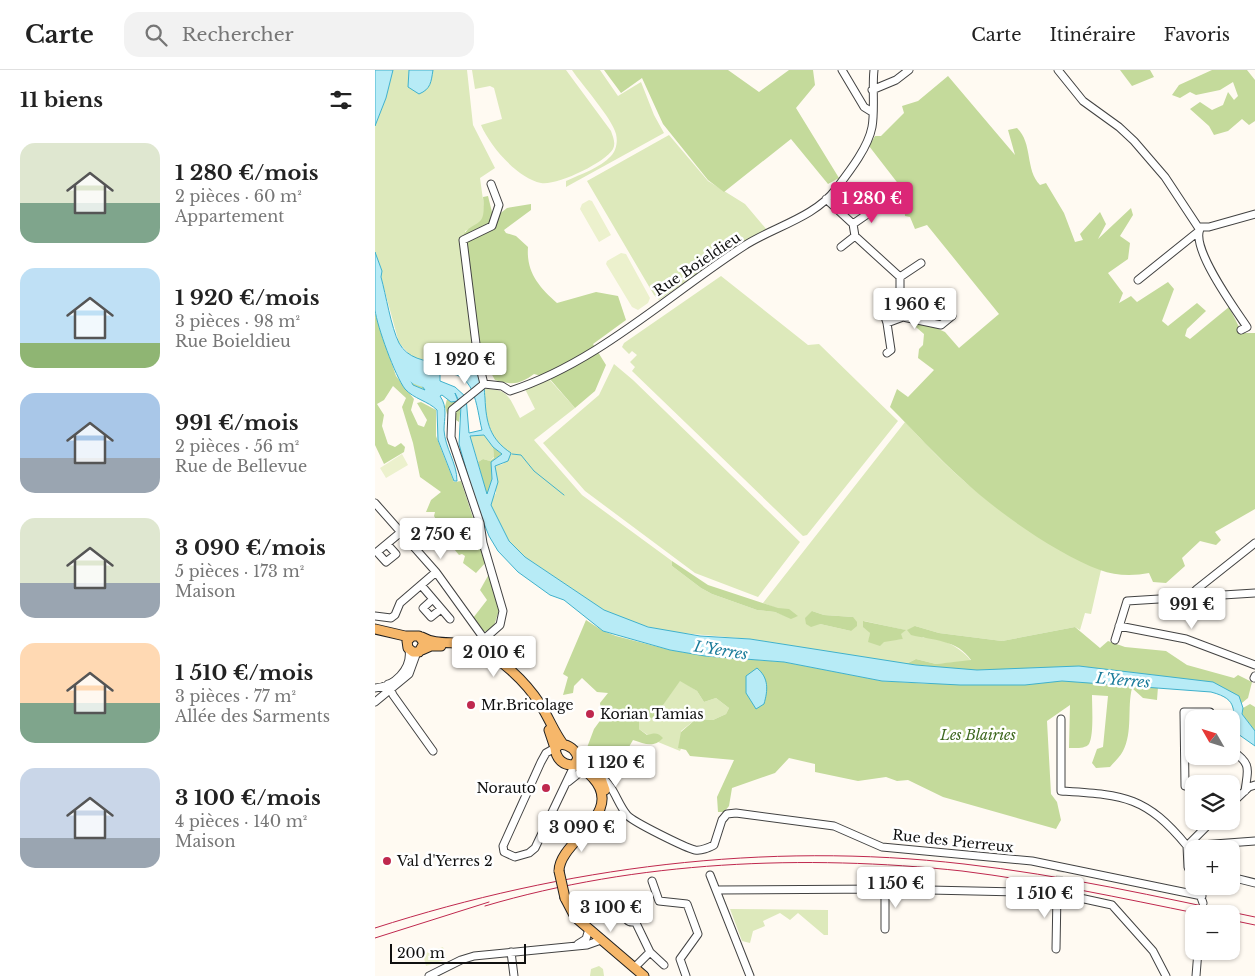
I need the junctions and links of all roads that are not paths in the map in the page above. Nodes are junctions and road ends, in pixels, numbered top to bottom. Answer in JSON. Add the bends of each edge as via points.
{"nodes":[{"id":1,"x":842,"y":70,"type":"edge"},
{"id":2,"x":874,"y":70,"type":"edge"},
{"id":3,"x":909,"y":70,"type":"edge"},
{"id":4,"x":1058,"y":70,"type":"edge"},
{"id":5,"x":872,"y":90,"type":"junction"},
{"id":6,"x":872,"y":112,"type":"junction"},
{"id":7,"x":491,"y":184,"type":"dead end"},
{"id":8,"x":826,"y":199,"type":"junction"},
{"id":9,"x":879,"y":206,"type":"dead end"},
{"id":10,"x":1255,"y":214,"type":"edge"},
{"id":11,"x":853,"y":224,"type":"junction"},
{"id":12,"x":1199,"y":230,"type":"junction"},
{"id":13,"x":855,"y":236,"type":"junction"},
{"id":14,"x":841,"y":247,"type":"dead end"},
{"id":15,"x":921,"y":263,"type":"dead end"},
{"id":16,"x":900,"y":277,"type":"junction"},
{"id":17,"x":1138,"y":280,"type":"dead end"},
{"id":18,"x":901,"y":298,"type":"junction"},
{"id":19,"x":903,"y":316,"type":"junction"},
{"id":20,"x":952,"y":316,"type":"dead end"},
{"id":21,"x":887,"y":323,"type":"junction"},
{"id":22,"x":1244,"y":329,"type":"dead end"},
{"id":23,"x":887,"y":353,"type":"dead end"},
{"id":24,"x":485,"y":384,"type":"junction"},
{"id":25,"x":375,"y":503,"type":"edge"},
{"id":26,"x":401,"y":532,"type":"junction"},
{"id":27,"x":1255,"y":543,"type":"edge"},
{"id":28,"x":387,"y":544,"type":"dead end"},
{"id":29,"x":436,"y":572,"type":"junction"},
{"id":30,"x":421,"y":585,"type":"junction"},
{"id":31,"x":1255,"y":593,"type":"edge"},
{"id":32,"x":1189,"y":597,"type":"junction"},
{"id":33,"x":433,"y":599,"type":"junction"},
{"id":34,"x":441,"y":609,"type":"junction"},
{"id":35,"x":375,"y":616,"type":"edge"},
{"id":36,"x":449,"y":618,"type":"dead end"},
{"id":37,"x":1119,"y":626,"type":"junction"},
{"id":38,"x":375,"y":629,"type":"edge"},
{"id":39,"x":375,"y":633,"type":"edge"},
{"id":40,"x":485,"y":640,"type":"junction"},
{"id":41,"x":1115,"y":640,"type":"dead end"},
{"id":42,"x":413,"y":646,"type":"junction"},
{"id":43,"x":479,"y":648,"type":"junction"},
{"id":44,"x":1255,"y":665,"type":"edge"},
{"id":45,"x":389,"y":687,"type":"junction"},
{"id":46,"x":375,"y":689,"type":"edge"},
{"id":47,"x":375,"y":702,"type":"edge"},
{"id":48,"x":1185,"y":712,"type":"edge"},
{"id":49,"x":1061,"y":719,"type":"dead end"},
{"id":50,"x":559,"y":746,"type":"junction"},
{"id":51,"x":433,"y":751,"type":"dead end"},
{"id":52,"x":577,"y":754,"type":"junction"},
{"id":53,"x":1240,"y":756,"type":"edge"},
{"id":54,"x":575,"y":764,"type":"junction"},
{"id":55,"x":586,"y":772,"type":"junction"},
{"id":56,"x":601,"y":777,"type":"junction"},
{"id":57,"x":566,"y":784,"type":"junction"},
{"id":58,"x":1185,"y":786,"type":"edge"},
{"id":59,"x":1249,"y":788,"type":"edge"},
{"id":60,"x":614,"y":794,"type":"junction"},
{"id":61,"x":605,"y":796,"type":"junction"},
{"id":62,"x":587,"y":830,"type":"junction"},
{"id":63,"x":1203,"y":830,"type":"edge"},
{"id":64,"x":1193,"y":840,"type":"edge"},
{"id":65,"x":1255,"y":841,"type":"edge"},
{"id":66,"x":1240,"y":842,"type":"edge"},
{"id":67,"x":1185,"y":844,"type":"edge"},
{"id":68,"x":710,"y":876,"type":"dead end"},
{"id":69,"x":1240,"y":879,"type":"edge"},
{"id":70,"x":652,"y":881,"type":"dead end"},
{"id":71,"x":1255,"y":883,"type":"edge"},
{"id":72,"x":885,"y":889,"type":"junction"},
{"id":73,"x":716,"y":890,"type":"junction"},
{"id":74,"x":1057,"y":893,"type":"junction"},
{"id":75,"x":1200,"y":895,"type":"edge"},
{"id":76,"x":635,"y":921,"type":"dead end"},
{"id":77,"x":885,"y":929,"type":"dead end"},
{"id":78,"x":588,"y":933,"type":"junction"},
{"id":79,"x":601,"y":940,"type":"junction"},
{"id":80,"x":592,"y":944,"type":"junction"},
{"id":81,"x":569,"y":946,"type":"junction"},
{"id":82,"x":1055,"y":949,"type":"dead end"},
{"id":83,"x":511,"y":952,"type":"junction"},
{"id":84,"x":650,"y":952,"type":"junction"},
{"id":85,"x":1197,"y":960,"type":"edge"},
{"id":86,"x":664,"y":965,"type":"dead end"},
{"id":87,"x":634,"y":968,"type":"junction"},
{"id":88,"x":429,"y":976,"type":"edge"},
{"id":89,"x":514,"y":976,"type":"edge"},
{"id":90,"x":644,"y":976,"type":"edge"},
{"id":91,"x":685,"y":976,"type":"edge"},
{"id":92,"x":750,"y":976,"type":"edge"},
{"id":93,"x":1166,"y":976,"type":"edge"},
{"id":94,"x":1196,"y":976,"type":"edge"}],
"edges":[{"from":1,"to":6,"type":"street","via":[[864,107]]},
{"from":2,"to":5,"type":"street","name":"Rue Boieldieu"},
{"from":3,"to":5,"type":"street"},
{"from":4,"to":12,"type":"street","via":[[1083,101],[1134,141],[1165,177]]},
{"from":5,"to":6,"type":"street","name":"Rue Boieldieu"},
{"from":6,"to":8,"type":"street","name":"Rue Boieldieu","via":[[866,141],[837,188]]},
{"from":7,"to":24,"type":"street","via":[[499,205],[491,226],[463,240],[478,360]]},
{"from":8,"to":11,"type":"street"},
{"from":8,"to":24,"type":"street","name":"Rue Boieldieu","via":[[744,246],[611,339],[541,380],[510,391],[502,386]]},
{"from":9,"to":11,"type":"street"},
{"from":10,"to":12,"type":"street"},
{"from":11,"to":13,"type":"street"},
{"from":12,"to":17,"type":"street"},
{"from":12,"to":22,"type":"street","via":[[1218,285]]},
{"from":13,"to":14,"type":"street"},
{"from":13,"to":16,"type":"street"},
{"from":15,"to":16,"type":"street"},
{"from":16,"to":18,"type":"street"},
{"from":18,"to":19,"type":"street"},
{"from":18,"to":21,"type":"street","via":[[883,314]]},
{"from":19,"to":20,"type":"street","via":[[941,324]]},
{"from":19,"to":21,"type":"street"},
{"from":21,"to":23,"type":"street","via":[[891,350]]},
{"from":24,"to":40,"type":"street","via":[[453,410],[451,438],[480,523],[503,611],[500,626]]},
{"from":25,"to":26,"type":"street"},
{"from":26,"to":28,"type":"street"},
{"from":26,"to":29,"type":"street"},
{"from":27,"to":32,"type":"street"},
{"from":29,"to":30,"type":"street"},
{"from":29,"to":40,"type":"street"},
{"from":30,"to":33,"type":"street"},
{"from":30,"to":35,"type":"street","via":[[400,603],[391,618]]},
{"from":31,"to":32,"type":"street"},
{"from":32,"to":37,"type":"street","via":[[1127,601]]},
{"from":33,"to":34,"type":"street"},
{"from":33,"to":34,"type":"street","via":[[423,608],[431,617]]},
{"from":34,"to":36,"type":"street"},
{"from":37,"to":41,"type":"street"},
{"from":37,"to":44,"type":"street","via":[[1186,639]]},
{"from":38,"to":42,"type":"main road","via":[[405,636]]},
{"from":39,"to":42,"type":"main road"},
{"from":40,"to":43,"type":"street"},
{"from":42,"to":43,"type":"main road","via":[[424,643],[422,637]]},
{"from":42,"to":45,"type":"street","via":[[406,669]]},
{"from":42,"to":50,"type":"main road","via":[[461,646],[492,661],[533,702]]},
{"from":43,"to":50,"type":"main road","via":[[530,690]]},
{"from":45,"to":46,"type":"street"},
{"from":45,"to":47,"type":"street"},
{"from":45,"to":51,"type":"street"},
{"from":46,"to":47,"type":"street"},
{"from":48,"to":58,"type":"street"},
{"from":49,"to":67,"type":"street","via":[[1061,791],[1128,798],[1158,816]]},
{"from":50,"to":52,"type":"main road"},
{"from":50,"to":54,"type":"main road","via":[[556,755],[562,762]]},
{"from":50,"to":57,"type":"street","via":[[546,753],[541,762],[503,846],[504,852],[515,858],[535,848]]},
{"from":52,"to":54,"type":"main road"},
{"from":52,"to":56,"type":"main road"},
{"from":53,"to":59,"type":"street","via":[[1248,766]]},
{"from":54,"to":55,"type":"main road"},
{"from":54,"to":57,"type":"street"},
{"from":55,"to":57,"type":"street"},
{"from":55,"to":62,"type":"main road","via":[[595,780],[601,798],[597,816]]},
{"from":56,"to":60,"type":"street"},
{"from":56,"to":61,"type":"main road"},
{"from":60,"to":61,"type":"street","via":[[609,791]]},
{"from":60,"to":75,"type":"street","name":"Rue des Pierreux","via":[[633,820],[695,850],[714,845],[722,820],[727,814],[736,813],[834,826],[883,846],[1032,861],[1202,899]]},
{"from":61,"to":62,"type":"main road","via":[[598,817]]},
{"from":62,"to":78,"type":"main road","bridge":true,"via":[[561,860],[559,871],[565,898]]},
{"from":63,"to":64,"type":"street"},
{"from":65,"to":66,"type":"street"},
{"from":68,"to":73,"type":"street"},
{"from":69,"to":71,"type":"street"},
{"from":70,"to":91,"type":"street","via":[[659,901],[687,904],[699,934],[679,959]]},
{"from":72,"to":73,"type":"street"},
{"from":72,"to":74,"type":"street"},
{"from":72,"to":77,"type":"street"},
{"from":73,"to":92,"type":"street"},
{"from":74,"to":82,"type":"street"},
{"from":74,"to":93,"type":"street","via":[[1112,905],[1153,952]]},
{"from":76,"to":84,"type":"street"},
{"from":78,"to":79,"type":"main road"},
{"from":78,"to":80,"type":"street"},
{"from":78,"to":81,"type":"street","via":[[581,943]]},
{"from":79,"to":80,"type":"street"},
{"from":79,"to":87,"type":"main road"},
{"from":80,"to":81,"type":"street"},
{"from":81,"to":83,"type":"street"},
{"from":83,"to":88,"type":"street","via":[[469,958]]},
{"from":83,"to":89,"type":"street"},
{"from":84,"to":86,"type":"street"},
{"from":84,"to":87,"type":"street"},
{"from":85,"to":94,"type":"street"},
{"from":87,"to":90,"type":"main road"}]}
